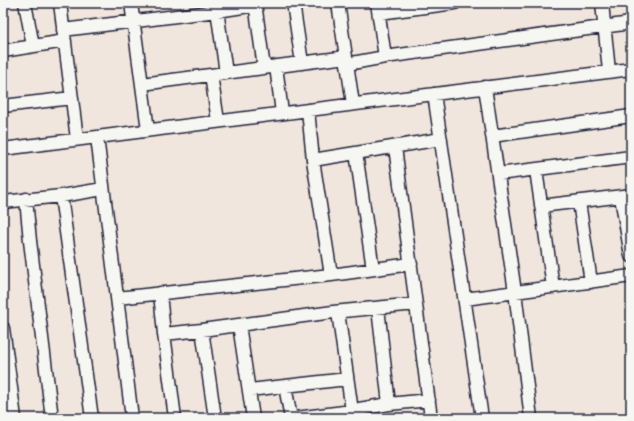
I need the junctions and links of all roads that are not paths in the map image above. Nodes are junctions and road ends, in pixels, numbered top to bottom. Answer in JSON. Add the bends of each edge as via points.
{"nodes":[{"id":1,"x":25,"y":3,"type":"edge"},
{"id":2,"x":60,"y":3,"type":"edge"},
{"id":3,"x":131,"y":3,"type":"edge"},
{"id":4,"x":293,"y":3,"type":"edge"},
{"id":5,"x":338,"y":3,"type":"edge"},
{"id":6,"x":455,"y":3,"type":"edge"},
{"id":7,"x":602,"y":3,"type":"edge"},
{"id":8,"x":255,"y":4,"type":"edge"},
{"id":9,"x":216,"y":7,"type":"edge"},
{"id":10,"x":378,"y":8,"type":"edge"},
{"id":11,"x":134,"y":21,"type":"junction"},
{"id":12,"x":631,"y":23,"type":"edge"},
{"id":13,"x":604,"y":26,"type":"junction"},
{"id":14,"x":64,"y":36,"type":"junction"},
{"id":15,"x":33,"y":46,"type":"junction"},
{"id":16,"x":3,"y":51,"type":"edge"},
{"id":17,"x":385,"y":57,"type":"junction"},
{"id":18,"x":347,"y":60,"type":"junction"},
{"id":19,"x":302,"y":63,"type":"junction"},
{"id":20,"x":270,"y":67,"type":"junction"},
{"id":21,"x":631,"y":69,"type":"edge"},
{"id":22,"x":609,"y":72,"type":"junction"},
{"id":23,"x":226,"y":73,"type":"junction"},
{"id":24,"x":211,"y":75,"type":"junction"},
{"id":25,"x":142,"y":84,"type":"junction"},
{"id":26,"x":485,"y":87,"type":"junction"},
{"id":27,"x":434,"y":94,"type":"junction"},
{"id":28,"x":72,"y":98,"type":"junction"},
{"id":29,"x":353,"y":104,"type":"junction"},
{"id":30,"x":3,"y":106,"type":"edge"},
{"id":31,"x":308,"y":110,"type":"junction"},
{"id":32,"x":282,"y":113,"type":"junction"},
{"id":33,"x":631,"y":116,"type":"edge"},
{"id":34,"x":218,"y":121,"type":"junction"},
{"id":35,"x":148,"y":130,"type":"junction"},
{"id":36,"x":492,"y":136,"type":"junction"},
{"id":37,"x":97,"y":137,"type":"junction"},
{"id":38,"x":77,"y":139,"type":"junction"},
{"id":39,"x":441,"y":139,"type":"junction"},
{"id":40,"x":395,"y":147,"type":"junction"},
{"id":41,"x":3,"y":149,"type":"edge"},
{"id":42,"x":356,"y":153,"type":"junction"},
{"id":43,"x":631,"y":157,"type":"edge"},
{"id":44,"x":313,"y":160,"type":"junction"},
{"id":45,"x":536,"y":170,"type":"junction"},
{"id":46,"x":498,"y":174,"type":"junction"},
{"id":47,"x":103,"y":189,"type":"junction"},
{"id":48,"x":61,"y":196,"type":"junction"},
{"id":49,"x":626,"y":196,"type":"edge"},
{"id":50,"x":26,"y":199,"type":"junction"},
{"id":51,"x":3,"y":202,"type":"edge"},
{"id":52,"x":579,"y":202,"type":"junction"},
{"id":53,"x":541,"y":206,"type":"junction"},
{"id":54,"x":631,"y":256,"type":"edge"},
{"id":55,"x":411,"y":264,"type":"junction"},
{"id":56,"x":373,"y":269,"type":"junction"},
{"id":57,"x":331,"y":275,"type":"junction"},
{"id":58,"x":631,"y":276,"type":"edge"},
{"id":59,"x":591,"y":282,"type":"junction"},
{"id":60,"x":553,"y":287,"type":"junction"},
{"id":61,"x":515,"y":292,"type":"junction"},
{"id":62,"x":160,"y":293,"type":"junction"},
{"id":63,"x":117,"y":298,"type":"junction"},
{"id":64,"x":464,"y":300,"type":"junction"},
{"id":65,"x":416,"y":304,"type":"junction"},
{"id":66,"x":378,"y":308,"type":"junction"},
{"id":67,"x":338,"y":312,"type":"junction"},
{"id":68,"x":239,"y":325,"type":"junction"},
{"id":69,"x":3,"y":328,"type":"edge"},
{"id":70,"x":202,"y":330,"type":"junction"},
{"id":71,"x":164,"y":334,"type":"junction"},
{"id":72,"x":347,"y":379,"type":"junction"},
{"id":73,"x":286,"y":386,"type":"junction"},
{"id":74,"x":249,"y":390,"type":"junction"},
{"id":75,"x":429,"y":400,"type":"junction"},
{"id":76,"x":389,"y":404,"type":"junction"},
{"id":77,"x":15,"y":418,"type":"edge"},
{"id":78,"x":52,"y":418,"type":"edge"},
{"id":79,"x":92,"y":418,"type":"edge"},
{"id":80,"x":132,"y":418,"type":"edge"},
{"id":81,"x":175,"y":418,"type":"edge"},
{"id":82,"x":215,"y":418,"type":"edge"},
{"id":83,"x":253,"y":418,"type":"edge"},
{"id":84,"x":291,"y":418,"type":"edge"},
{"id":85,"x":296,"y":418,"type":"edge"},
{"id":86,"x":361,"y":418,"type":"edge"},
{"id":87,"x":431,"y":418,"type":"edge"},
{"id":88,"x":482,"y":418,"type":"edge"},
{"id":89,"x":531,"y":418,"type":"edge"}],
"edges":[{"from":1,"to":15,"type":"street"},
{"from":2,"to":14,"type":"street"},
{"from":3,"to":11,"type":"street"},
{"from":4,"to":19,"type":"street"},
{"from":5,"to":18,"type":"street"},
{"from":6,"to":10,"type":"street"},
{"from":7,"to":13,"type":"street"},
{"from":8,"to":9,"type":"street"},
{"from":8,"to":20,"type":"street"},
{"from":9,"to":11,"type":"street"},
{"from":9,"to":23,"type":"street"},
{"from":10,"to":17,"type":"street"},
{"from":11,"to":14,"type":"street"},
{"from":11,"to":25,"type":"street"},
{"from":12,"to":13,"type":"street"},
{"from":13,"to":17,"type":"street"},
{"from":13,"to":22,"type":"street"},
{"from":14,"to":15,"type":"street"},
{"from":14,"to":28,"type":"street"},
{"from":15,"to":16,"type":"street"},
{"from":17,"to":18,"type":"street"},
{"from":18,"to":19,"type":"street"},
{"from":18,"to":29,"type":"street"},
{"from":19,"to":20,"type":"street"},
{"from":20,"to":23,"type":"street"},
{"from":20,"to":32,"type":"street"},
{"from":21,"to":22,"type":"street"},
{"from":22,"to":26,"type":"street"},
{"from":23,"to":24,"type":"street"},
{"from":24,"to":25,"type":"street"},
{"from":24,"to":34,"type":"street"},
{"from":25,"to":35,"type":"street"},
{"from":26,"to":27,"type":"street"},
{"from":26,"to":36,"type":"street"},
{"from":27,"to":29,"type":"street"},
{"from":27,"to":39,"type":"street"},
{"from":28,"to":30,"type":"street"},
{"from":28,"to":38,"type":"street"},
{"from":29,"to":31,"type":"street"},
{"from":31,"to":32,"type":"street"},
{"from":31,"to":44,"type":"street"},
{"from":32,"to":34,"type":"street"},
{"from":33,"to":36,"type":"street"},
{"from":34,"to":35,"type":"street"},
{"from":35,"to":37,"type":"street"},
{"from":36,"to":46,"type":"street"},
{"from":37,"to":38,"type":"street"},
{"from":37,"to":47,"type":"street"},
{"from":38,"to":41,"type":"street"},
{"from":39,"to":40,"type":"street"},
{"from":39,"to":64,"type":"street"},
{"from":40,"to":42,"type":"street"},
{"from":40,"to":55,"type":"street"},
{"from":42,"to":44,"type":"street"},
{"from":42,"to":56,"type":"street"},
{"from":43,"to":45,"type":"street"},
{"from":44,"to":57,"type":"street"},
{"from":45,"to":46,"type":"street"},
{"from":45,"to":53,"type":"street"},
{"from":46,"to":61,"type":"street"},
{"from":47,"to":48,"type":"street"},
{"from":47,"to":63,"type":"street"},
{"from":48,"to":50,"type":"street"},
{"from":48,"to":79,"type":"street"},
{"from":49,"to":52,"type":"street"},
{"from":49,"to":54,"type":"street"},
{"from":50,"to":51,"type":"street"},
{"from":50,"to":78,"type":"street"},
{"from":52,"to":53,"type":"street"},
{"from":52,"to":59,"type":"street"},
{"from":53,"to":60,"type":"street"},
{"from":55,"to":56,"type":"street"},
{"from":55,"to":65,"type":"street"},
{"from":56,"to":57,"type":"street"},
{"from":57,"to":62,"type":"street"},
{"from":58,"to":59,"type":"street"},
{"from":59,"to":60,"type":"street"},
{"from":60,"to":61,"type":"street"},
{"from":61,"to":64,"type":"street"},
{"from":61,"to":89,"type":"street"},
{"from":62,"to":63,"type":"street"},
{"from":62,"to":71,"type":"street"},
{"from":63,"to":80,"type":"street"},
{"from":64,"to":88,"type":"street"},
{"from":65,"to":66,"type":"street"},
{"from":65,"to":75,"type":"street"},
{"from":66,"to":67,"type":"street"},
{"from":66,"to":76,"type":"street"},
{"from":67,"to":68,"type":"street"},
{"from":67,"to":72,"type":"street"},
{"from":68,"to":70,"type":"street"},
{"from":68,"to":74,"type":"street"},
{"from":69,"to":77,"type":"street"},
{"from":70,"to":71,"type":"street"},
{"from":70,"to":82,"type":"street"},
{"from":71,"to":81,"type":"street"},
{"from":72,"to":73,"type":"street"},
{"from":72,"to":85,"type":"street","via":[[352,411]]},
{"from":73,"to":74,"type":"street"},
{"from":73,"to":84,"type":"street"},
{"from":74,"to":83,"type":"street"},
{"from":75,"to":76,"type":"street"},
{"from":75,"to":87,"type":"street"},
{"from":76,"to":86,"type":"street","via":[[359,409]]}]}
